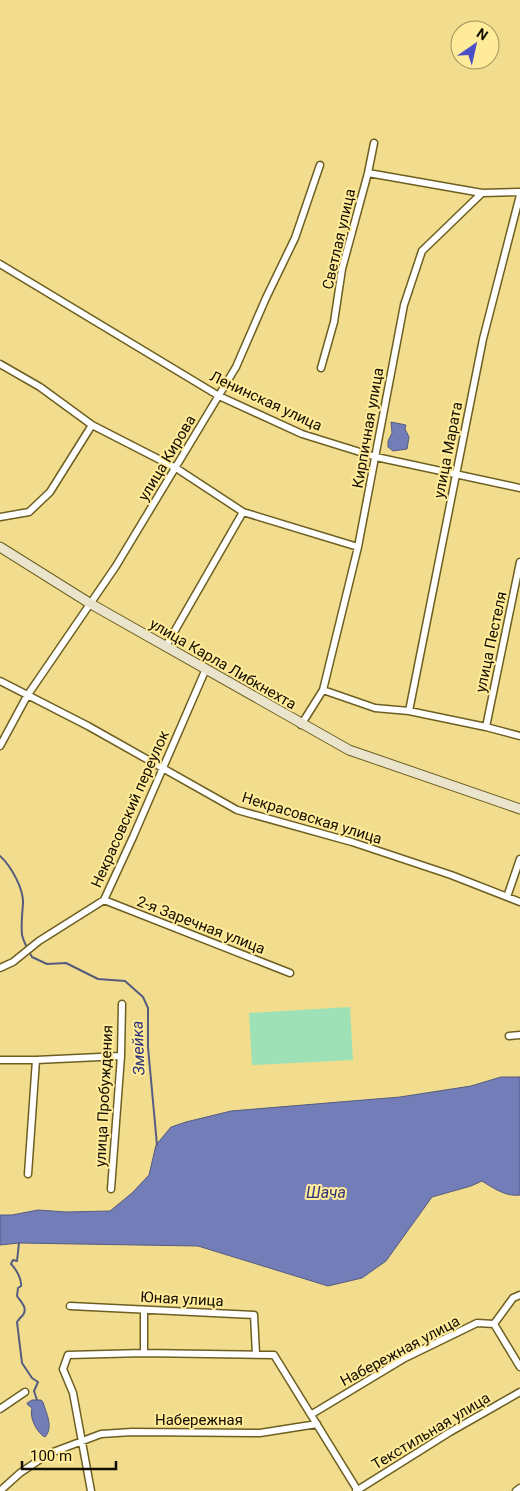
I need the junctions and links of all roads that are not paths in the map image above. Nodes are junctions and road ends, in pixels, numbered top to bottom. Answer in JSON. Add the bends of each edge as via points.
{"nodes":[{"id":1,"x":374,"y":143,"type":"dead end"},
{"id":2,"x":320,"y":165,"type":"dead end"},
{"id":3,"x":368,"y":173,"type":"junction"},
{"id":4,"x":482,"y":193,"type":"junction"},
{"id":5,"x":520,"y":194,"type":"edge"},
{"id":6,"x":0,"y":264,"type":"edge"},
{"id":7,"x":0,"y":364,"type":"edge"},
{"id":8,"x":321,"y":368,"type":"dead end"},
{"id":9,"x":219,"y":396,"type":"junction"},
{"id":10,"x":92,"y":425,"type":"junction"},
{"id":11,"x":376,"y":457,"type":"junction"},
{"id":12,"x":176,"y":468,"type":"junction"},
{"id":13,"x":455,"y":475,"type":"junction"},
{"id":14,"x":520,"y":488,"type":"edge"},
{"id":15,"x":243,"y":512,"type":"junction"},
{"id":16,"x":0,"y":517,"type":"edge"},
{"id":17,"x":0,"y":547,"type":"edge"},
{"id":18,"x":358,"y":547,"type":"junction"},
{"id":19,"x":520,"y":562,"type":"edge"},
{"id":20,"x":90,"y":604,"type":"junction"},
{"id":21,"x":166,"y":646,"type":"junction"},
{"id":22,"x":205,"y":671,"type":"junction"},
{"id":23,"x":0,"y":681,"type":"edge"},
{"id":24,"x":323,"y":690,"type":"junction"},
{"id":25,"x":27,"y":696,"type":"junction"},
{"id":26,"x":409,"y":711,"type":"junction"},
{"id":27,"x":301,"y":724,"type":"junction"},
{"id":28,"x":486,"y":727,"type":"junction"},
{"id":29,"x":520,"y":736,"type":"edge"},
{"id":30,"x":0,"y":746,"type":"edge"},
{"id":31,"x":163,"y":768,"type":"junction"},
{"id":32,"x":520,"y":809,"type":"edge"},
{"id":33,"x":520,"y":859,"type":"edge"},
{"id":34,"x":507,"y":897,"type":"junction"},
{"id":35,"x":104,"y":900,"type":"junction"},
{"id":36,"x":520,"y":902,"type":"edge"},
{"id":37,"x":0,"y":968,"type":"edge"},
{"id":38,"x":290,"y":973,"type":"dead end"},
{"id":39,"x":122,"y":1004,"type":"dead end"},
{"id":40,"x":520,"y":1035,"type":"edge"},
{"id":41,"x":509,"y":1036,"type":"dead end"},
{"id":42,"x":121,"y":1056,"type":"junction"},
{"id":43,"x":0,"y":1060,"type":"edge"},
{"id":44,"x":36,"y":1060,"type":"junction"},
{"id":45,"x":28,"y":1174,"type":"dead end"},
{"id":46,"x":111,"y":1189,"type":"dead end"},
{"id":47,"x":520,"y":1295,"type":"edge"},
{"id":48,"x":70,"y":1306,"type":"dead end"},
{"id":49,"x":144,"y":1310,"type":"junction"},
{"id":50,"x":494,"y":1324,"type":"junction"},
{"id":51,"x":144,"y":1353,"type":"junction"},
{"id":52,"x":256,"y":1354,"type":"junction"},
{"id":53,"x":520,"y":1367,"type":"edge"},
{"id":54,"x":25,"y":1392,"type":"dead end"},
{"id":55,"x":520,"y":1392,"type":"edge"},
{"id":56,"x":0,"y":1408,"type":"edge"},
{"id":57,"x":312,"y":1414,"type":"junction"},
{"id":58,"x":317,"y":1424,"type":"junction"},
{"id":59,"x":82,"y":1441,"type":"junction"},
{"id":60,"x":520,"y":1488,"type":"edge"},
{"id":61,"x":0,"y":1491,"type":"edge"},
{"id":62,"x":91,"y":1491,"type":"edge"},
{"id":63,"x":357,"y":1491,"type":"edge"},
{"id":64,"x":516,"y":1491,"type":"edge"}],
"edges":[{"from":1,"to":3,"type":"street","name":"Светлая улица"},
{"from":2,"to":9,"type":"street","name":"улица Кирова","via":[[295,238],[236,367]]},
{"from":3,"to":4,"type":"street"},
{"from":3,"to":8,"type":"street","name":"Светлая улица","via":[[342,269],[334,322]]},
{"from":4,"to":5,"type":"street"},
{"from":4,"to":11,"type":"street","name":"Кирпичная улица","via":[[422,251],[404,304]]},
{"from":5,"to":13,"type":"street","name":"улица Марата","via":[[483,340]]},
{"from":6,"to":9,"type":"street","name":"Ленинская улица"},
{"from":7,"to":10,"type":"street","via":[[40,387]]},
{"from":9,"to":11,"type":"street","name":"Ленинская улица","via":[[302,434]]},
{"from":9,"to":12,"type":"street","name":"улица Кирова"},
{"from":10,"to":12,"type":"street"},
{"from":10,"to":16,"type":"street","via":[[50,492],[29,512]]},
{"from":11,"to":13,"type":"street","name":"Ленинская улица"},
{"from":11,"to":18,"type":"street","name":"Кирпичная улица"},
{"from":12,"to":15,"type":"street"},
{"from":12,"to":20,"type":"street","name":"улица Кирова"},
{"from":13,"to":14,"type":"street","name":"Ленинская улица"},
{"from":13,"to":26,"type":"street","name":"улица Марата"},
{"from":15,"to":18,"type":"street"},
{"from":15,"to":21,"type":"street"},
{"from":17,"to":20,"type":"street","name":"улица Карла Либкнехта"},
{"from":18,"to":24,"type":"street","name":"Кирпичная улица"},
{"from":19,"to":28,"type":"street","name":"улица Пестеля"},
{"from":20,"to":21,"type":"street","name":"улица Карла Либкнехта"},
{"from":20,"to":25,"type":"street","name":"улица Кирова"},
{"from":21,"to":22,"type":"street","name":"улица Карла Либкнехта"},
{"from":22,"to":27,"type":"street","name":"улица Карла Либкнехта"},
{"from":22,"to":31,"type":"street","name":"Некрасовский переулок"},
{"from":23,"to":25,"type":"street","name":"Некрасовская улица"},
{"from":24,"to":26,"type":"street","via":[[375,708]]},
{"from":24,"to":27,"type":"street","name":"улица Карла Либкнехта"},
{"from":25,"to":30,"type":"street","name":"улица Кирова"},
{"from":25,"to":31,"type":"street","name":"Некрасовская улица"},
{"from":26,"to":28,"type":"street"},
{"from":27,"to":32,"type":"street","via":[[349,750]]},
{"from":28,"to":29,"type":"street"},
{"from":31,"to":34,"type":"street","name":"Некрасовская улица","via":[[237,810],[352,842]]},
{"from":31,"to":35,"type":"street","name":"Некрасовский переулок"},
{"from":33,"to":34,"type":"street"},
{"from":34,"to":36,"type":"street","name":"Некрасовская улица"},
{"from":35,"to":37,"type":"street","name":"Некрасовский переулок"},
{"from":35,"to":38,"type":"street","name":"2-я Заречная улица"},
{"from":39,"to":42,"type":"street","name":"улица Пробуждения"},
{"from":40,"to":41,"type":"street"},
{"from":42,"to":44,"type":"street"},
{"from":42,"to":46,"type":"street","name":"улица Пробуждения"},
{"from":43,"to":44,"type":"street"},
{"from":44,"to":45,"type":"street"},
{"from":47,"to":50,"type":"street","via":[[513,1298]]},
{"from":48,"to":49,"type":"street","name":"Юная улица"},
{"from":49,"to":51,"type":"street"},
{"from":49,"to":52,"type":"street","name":"Юная улица","via":[[254,1314]]},
{"from":50,"to":53,"type":"street"},
{"from":50,"to":57,"type":"street","name":"Набережная улица","via":[[478,1323],[405,1358]]},
{"from":51,"to":52,"type":"street"},
{"from":51,"to":59,"type":"street","via":[[68,1355],[64,1369],[73,1393]]},
{"from":52,"to":57,"type":"street","via":[[274,1355]]},
{"from":54,"to":56,"type":"street"},
{"from":55,"to":63,"type":"street","name":"Текстильная улица"},
{"from":57,"to":58,"type":"street"},
{"from":58,"to":59,"type":"street","name":"Набережная","via":[[260,1432],[101,1434]]},
{"from":58,"to":63,"type":"street"},
{"from":59,"to":61,"type":"street","name":"Набережная","via":[[48,1454]]},
{"from":59,"to":62,"type":"street"},
{"from":60,"to":64,"type":"street"}]}
